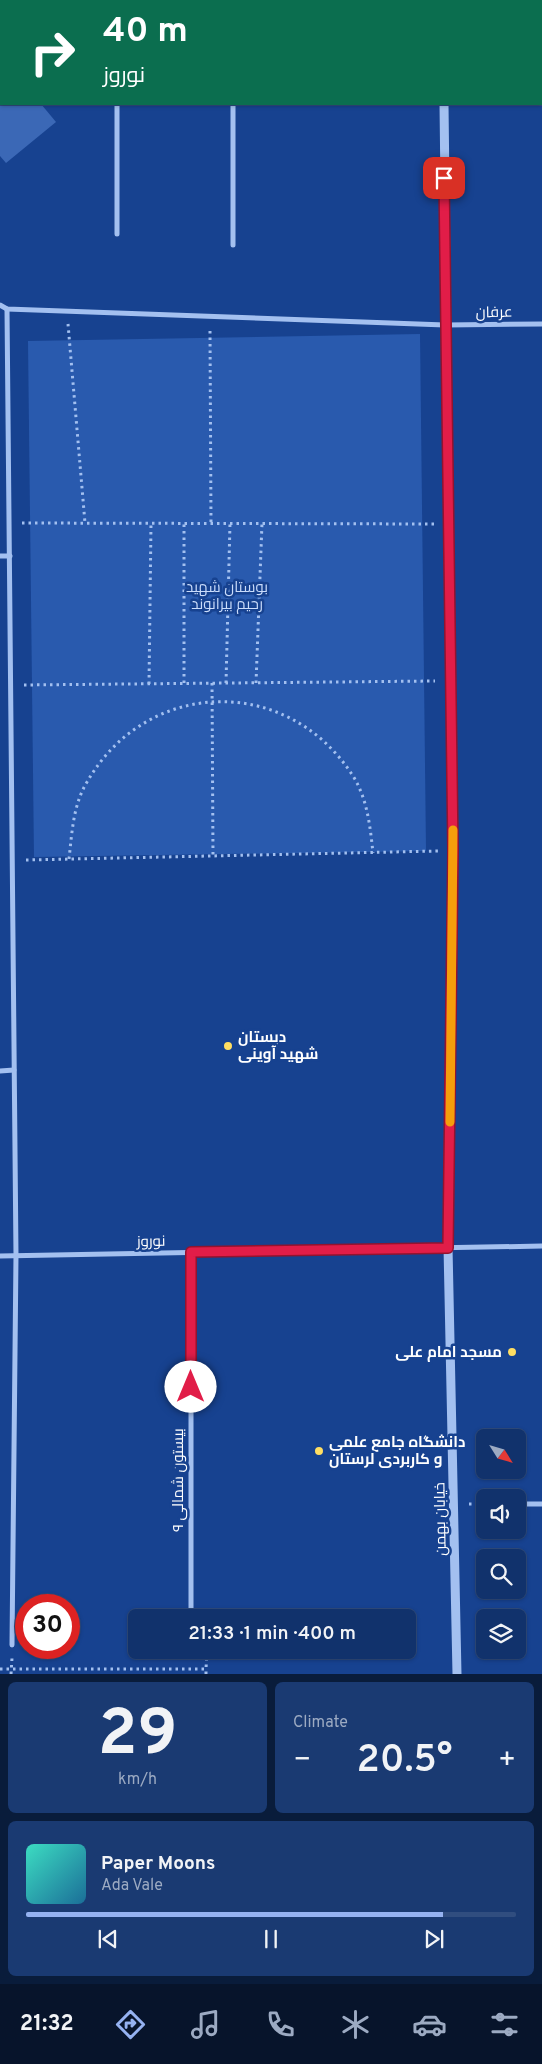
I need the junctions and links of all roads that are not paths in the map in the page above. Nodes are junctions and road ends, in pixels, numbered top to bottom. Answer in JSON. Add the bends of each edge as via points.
{"nodes":[{"id":1,"x":117,"y":105,"type":"edge"},
{"id":2,"x":232,"y":105,"type":"edge"},
{"id":3,"x":444,"y":105,"type":"edge"},
{"id":4,"x":118,"y":234,"type":"dead end"},
{"id":5,"x":233,"y":245,"type":"dead end"},
{"id":6,"x":0,"y":305,"type":"edge"},
{"id":7,"x":7,"y":310,"type":"junction"},
{"id":8,"x":542,"y":324,"type":"edge"},
{"id":9,"x":445,"y":325,"type":"junction"},
{"id":10,"x":0,"y":556,"type":"edge"},
{"id":11,"x":10,"y":556,"type":"junction"},
{"id":12,"x":14,"y":1070,"type":"junction"},
{"id":13,"x":0,"y":1071,"type":"edge"},
{"id":14,"x":542,"y":1246,"type":"edge"},
{"id":15,"x":448,"y":1248,"type":"junction"},
{"id":16,"x":191,"y":1252,"type":"junction"},
{"id":17,"x":16,"y":1255,"type":"junction"},
{"id":18,"x":0,"y":1256,"type":"edge"},
{"id":19,"x":526,"y":1504,"type":"edge"},
{"id":20,"x":542,"y":1504,"type":"edge"},
{"id":21,"x":191,"y":1609,"type":"edge"},
{"id":22,"x":12,"y":1645,"type":"dead end"},
{"id":23,"x":457,"y":1674,"type":"edge"}],
"edges":[{"from":1,"to":4,"type":"street"},
{"from":2,"to":5,"type":"street"},
{"from":3,"to":9,"type":"street","name":"خیابان بهمن"},
{"from":6,"to":7,"type":"street"},
{"from":7,"to":9,"type":"street","name":"عرفان"},
{"from":7,"to":11,"type":"street"},
{"from":8,"to":9,"type":"street","name":"عرفان"},
{"from":9,"to":15,"type":"street","name":"خیابان بهمن","via":[[453,851]]},
{"from":10,"to":11,"type":"street"},
{"from":11,"to":12,"type":"street"},
{"from":12,"to":13,"type":"street"},
{"from":12,"to":17,"type":"street"},
{"from":14,"to":15,"type":"street","name":"نوروز"},
{"from":15,"to":16,"type":"street","name":"نوروز"},
{"from":15,"to":23,"type":"street","name":"خیابان بهمن"},
{"from":16,"to":17,"type":"street","name":"نوروز"},
{"from":16,"to":21,"type":"street","name":"بیستون شمالی ۹"},
{"from":17,"to":18,"type":"street","name":"نوروز"},
{"from":17,"to":22,"type":"street"},
{"from":19,"to":20,"type":"street"}]}
